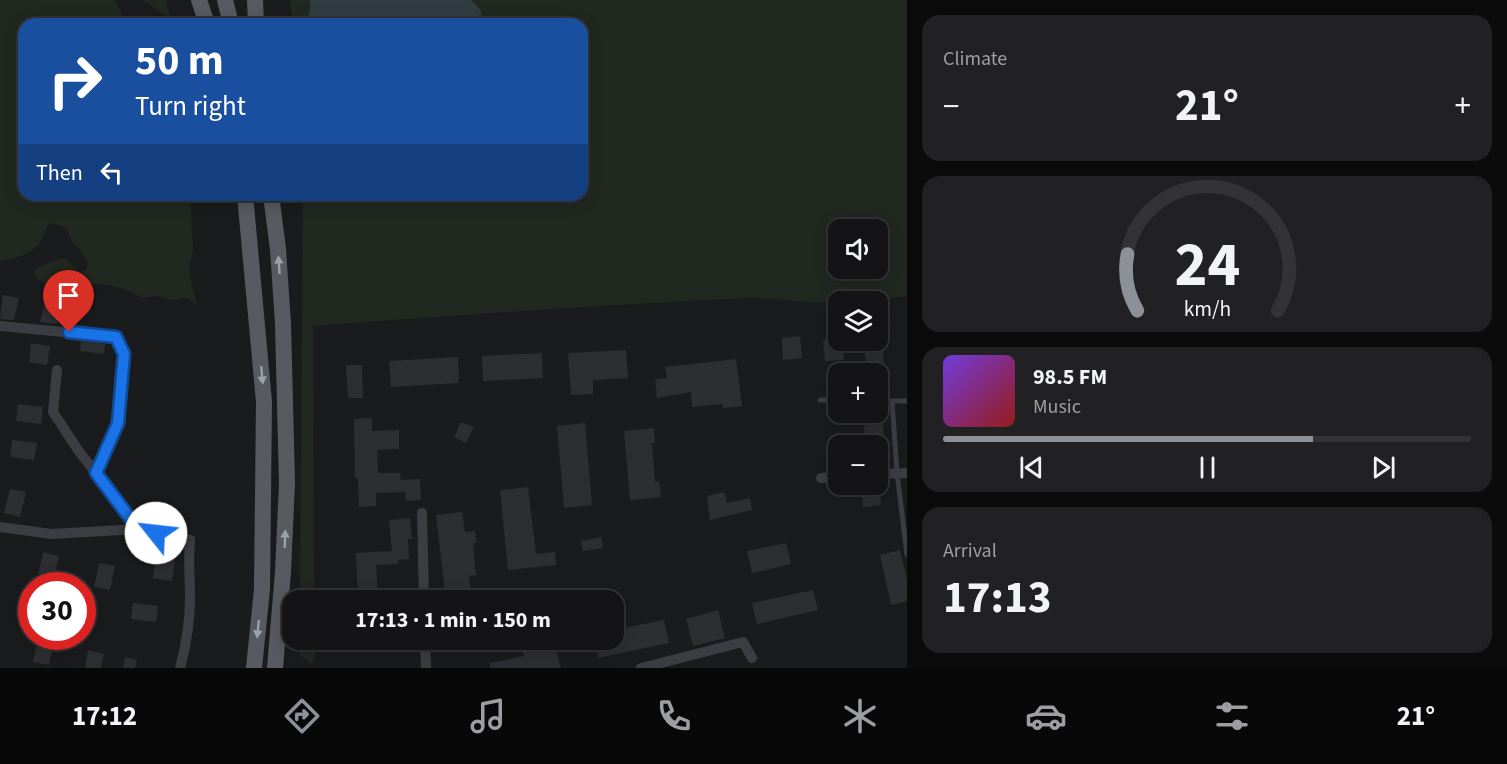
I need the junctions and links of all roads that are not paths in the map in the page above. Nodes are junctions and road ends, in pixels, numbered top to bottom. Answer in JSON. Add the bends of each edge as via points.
{"nodes":[{"id":1,"x":199,"y":0,"type":"edge"},
{"id":2,"x":225,"y":0,"type":"edge"},
{"id":3,"x":255,"y":0,"type":"edge"},
{"id":4,"x":205,"y":18,"type":"edge"},
{"id":5,"x":230,"y":18,"type":"edge"},
{"id":6,"x":256,"y":18,"type":"edge"},
{"id":7,"x":246,"y":201,"type":"edge"},
{"id":8,"x":272,"y":201,"type":"edge"},
{"id":9,"x":0,"y":326,"type":"edge"},
{"id":10,"x":116,"y":337,"type":"joint"},
{"id":11,"x":57,"y":370,"type":"dead end"},
{"id":12,"x":820,"y":400,"type":"dead end"},
{"id":13,"x":828,"y":400,"type":"edge"},
{"id":14,"x":888,"y":401,"type":"edge"},
{"id":15,"x":892,"y":401,"type":"junction"},
{"id":16,"x":907,"y":401,"type":"edge"},
{"id":17,"x":96,"y":473,"type":"junction"},
{"id":18,"x":902,"y":473,"type":"edge"},
{"id":19,"x":821,"y":478,"type":"dead end"},
{"id":20,"x":828,"y":478,"type":"edge"},
{"id":21,"x":422,"y":513,"type":"dead end"},
{"id":22,"x":0,"y":527,"type":"edge"},
{"id":23,"x":139,"y":530,"type":"junction"},
{"id":24,"x":907,"y":555,"type":"edge"},
{"id":25,"x":424,"y":590,"type":"edge"},
{"id":26,"x":425,"y":650,"type":"edge"},
{"id":27,"x":752,"y":658,"type":"dead end"},
{"id":28,"x":180,"y":668,"type":"edge"},
{"id":29,"x":254,"y":668,"type":"edge"},
{"id":30,"x":275,"y":668,"type":"edge"},
{"id":31,"x":426,"y":668,"type":"edge"},
{"id":32,"x":641,"y":668,"type":"edge"}],
"edges":[{"from":1,"to":4,"type":"main road"},
{"from":2,"to":5,"type":"main road"},
{"from":3,"to":6,"type":"main road"},
{"from":7,"to":29,"type":"main road","one_way":true,"via":[[264,402],[262,589]]},
{"from":30,"to":8,"type":"main road","one_way":true,"via":[[287,483],[283,324]]},
{"from":9,"to":10,"type":"street"},
{"from":10,"to":17,"type":"lane","via":[[124,354],[118,423]]},
{"from":11,"to":17,"type":"street","via":[[53,412]]},
{"from":12,"to":13,"type":"lane"},
{"from":14,"to":15,"type":"lane"},
{"from":15,"to":16,"type":"lane"},
{"from":15,"to":18,"type":"lane"},
{"from":17,"to":23,"type":"street"},
{"from":18,"to":24,"type":"lane"},
{"from":19,"to":20,"type":"street"},
{"from":21,"to":25,"type":"street"},
{"from":22,"to":23,"type":"street","via":[[51,534]]},
{"from":23,"to":28,"type":"street","via":[[190,540],[190,601]]},
{"from":26,"to":31,"type":"street"},
{"from":27,"to":32,"type":"street","via":[[743,642]]}]}
